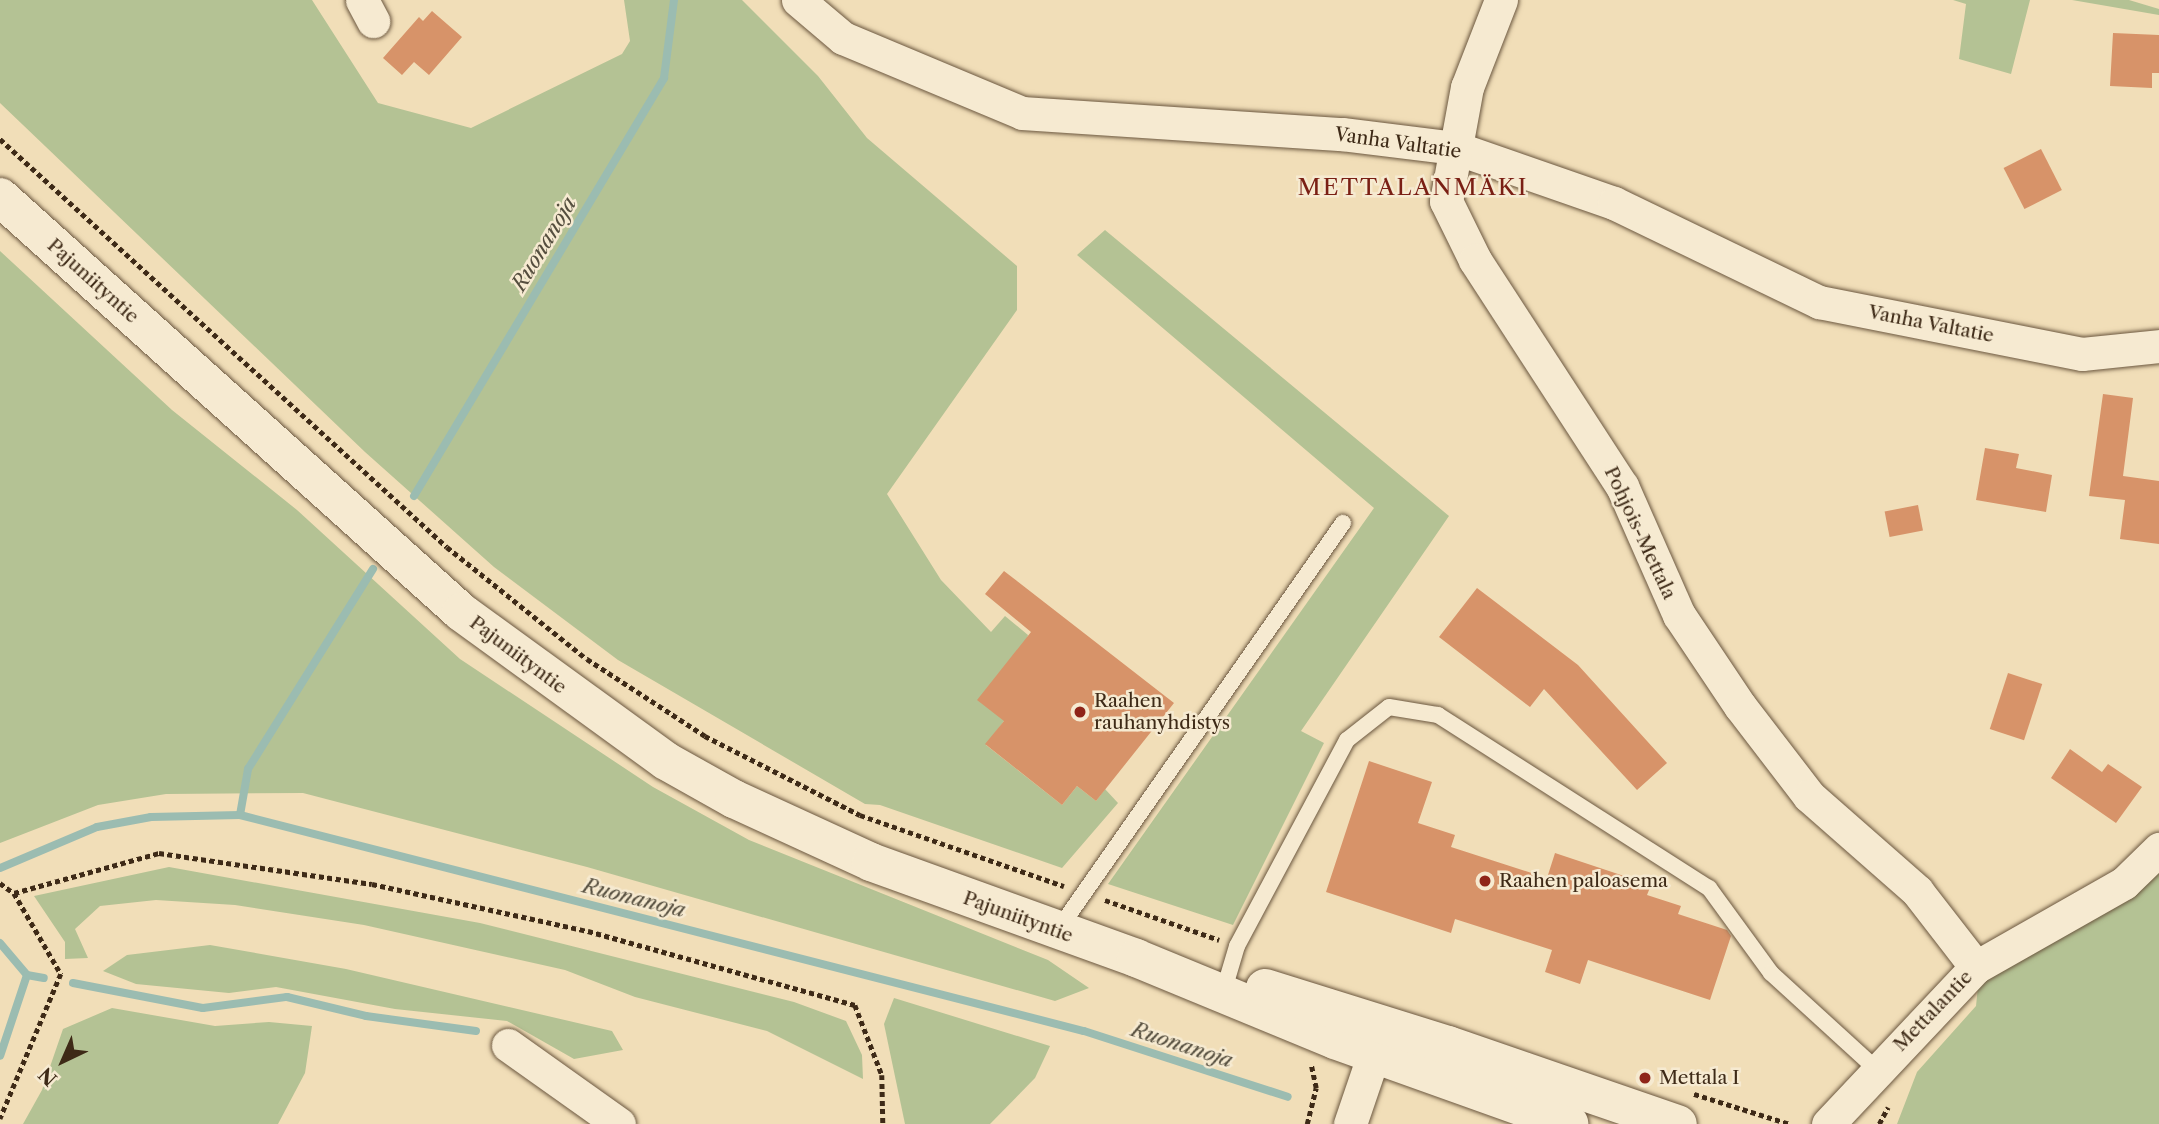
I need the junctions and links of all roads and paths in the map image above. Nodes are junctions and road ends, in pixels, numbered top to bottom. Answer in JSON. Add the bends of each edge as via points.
{"nodes":[{"id":1,"x":799,"y":0,"type":"edge"},
{"id":2,"x":1501,"y":0,"type":"edge"},
{"id":3,"x":0,"y":139,"type":"edge"},
{"id":4,"x":1456,"y":148,"type":"junction"},
{"id":5,"x":0,"y":197,"type":"edge"},
{"id":6,"x":2159,"y":346,"type":"edge"},
{"id":7,"x":1343,"y":523,"type":"dead end"},
{"id":8,"x":2159,"y":849,"type":"edge"},
{"id":9,"x":0,"y":883,"type":"edge"},
{"id":10,"x":1082,"y":892,"type":"junction"},
{"id":11,"x":14,"y":893,"type":"junction"},
{"id":12,"x":1057,"y":932,"type":"junction"},
{"id":13,"x":1976,"y":967,"type":"junction"},
{"id":14,"x":1228,"y":973,"type":"junction"},
{"id":15,"x":1379,"y":1039,"type":"junction"},
{"id":16,"x":508,"y":1045,"type":"dead end"},
{"id":17,"x":1876,"y":1069,"type":"junction"},
{"id":18,"x":0,"y":1119,"type":"edge"},
{"id":19,"x":619,"y":1124,"type":"edge"},
{"id":20,"x":883,"y":1124,"type":"edge"},
{"id":21,"x":1350,"y":1124,"type":"edge"},
{"id":22,"x":1569,"y":1124,"type":"edge"},
{"id":23,"x":1678,"y":1124,"type":"edge"},
{"id":24,"x":1828,"y":1124,"type":"edge"}],
"edges":[{"from":1,"to":4,"type":"street","name":"Vanha Valtatie","via":[[843,37],[1022,113],[1342,134]]},
{"from":2,"to":4,"type":"street","name":"Pohjois-Mettala","via":[[1467,87]]},
{"from":3,"to":10,"type":"path","via":[[447,547],[587,659],[705,736],[860,815]]},
{"from":4,"to":6,"type":"street","name":"Vanha Valtatie","via":[[1614,203],[1819,302],[2082,354]]},
{"from":4,"to":13,"type":"street","name":"Pohjois-Mettala","via":[[1446,201],[1475,260],[1622,486],[1679,615],[1740,706],[1809,796],[1917,891]]},
{"from":5,"to":12,"type":"street","name":"Pajuniityntie","via":[[461,612],[607,722],[734,799],[802,832]]},
{"from":7,"to":10,"type":"lane"},
{"from":8,"to":13,"type":"street","name":"Mettalantie","via":[[2124,883]]},
{"from":9,"to":11,"type":"path"},
{"from":10,"to":12,"type":"lane"},
{"from":10,"to":14,"type":"path"},
{"from":11,"to":18,"type":"path","via":[[61,974]]},
{"from":11,"to":20,"type":"path","via":[[159,853],[372,884],[588,931],[855,1005],[882,1075]]},
{"from":12,"to":14,"type":"street","name":"Pajuniityntie","via":[[1136,958]]},
{"from":13,"to":17,"type":"street","name":"Mettalantie"},
{"from":14,"to":15,"type":"street","name":"Pajuniityntie"},
{"from":14,"to":17,"type":"lane","via":[[1347,740],[1389,707],[1438,715],[1709,888],[1771,972]]},
{"from":15,"to":21,"type":"street"},
{"from":15,"to":22,"type":"street","name":"Pajuniityntie"},
{"from":15,"to":23,"type":"street","name":"Pajuniityntie"},
{"from":16,"to":19,"type":"street"},
{"from":17,"to":24,"type":"street","name":"Mettalantie"}]}
